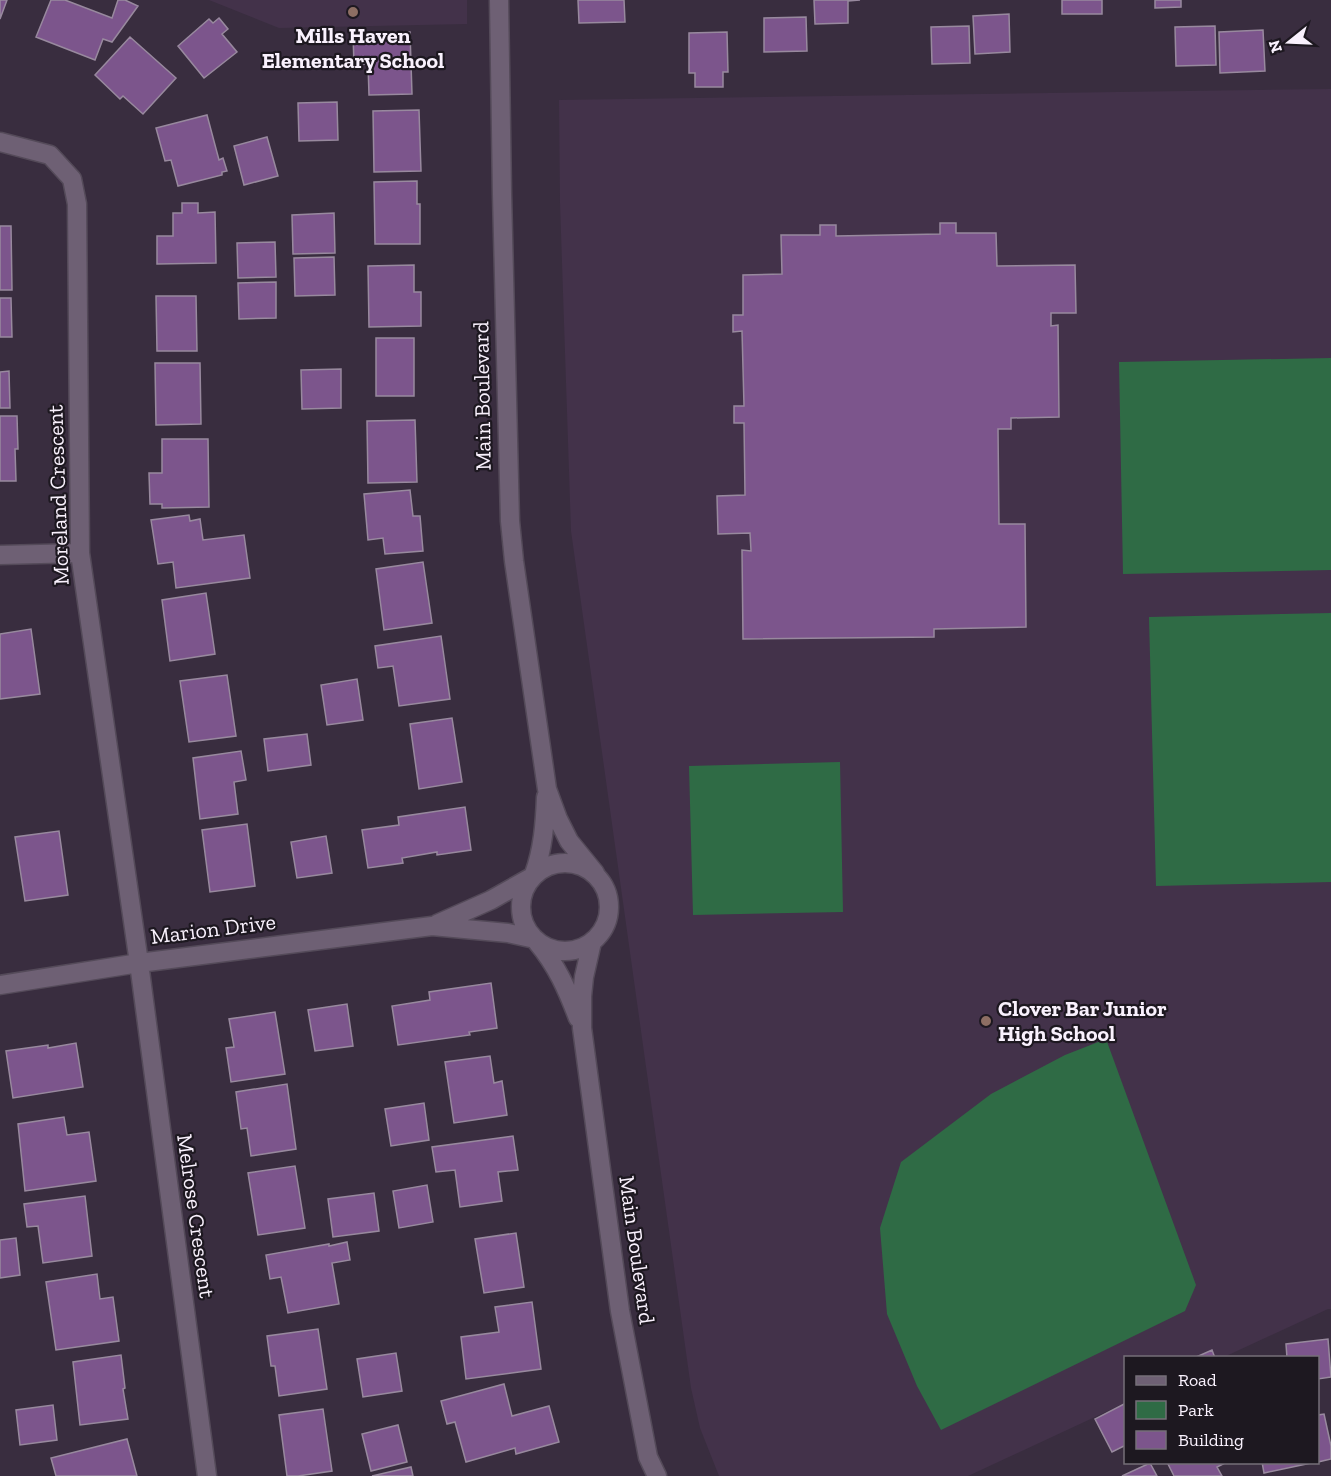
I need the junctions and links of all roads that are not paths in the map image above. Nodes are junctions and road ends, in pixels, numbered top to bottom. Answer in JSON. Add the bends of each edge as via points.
{"nodes":[{"id":1,"x":499,"y":0,"type":"edge"},
{"id":2,"x":0,"y":142,"type":"edge"},
{"id":3,"x":80,"y":553,"type":"junction"},
{"id":4,"x":0,"y":555,"type":"edge"},
{"id":5,"x":547,"y":789,"type":"junction"},
{"id":6,"x":595,"y":873,"type":"junction"},
{"id":7,"x":533,"y":876,"type":"junction"},
{"id":8,"x":432,"y":926,"type":"junction"},
{"id":9,"x":536,"y":940,"type":"junction"},
{"id":10,"x":592,"y":942,"type":"junction"},
{"id":11,"x":139,"y":963,"type":"junction"},
{"id":12,"x":0,"y":985,"type":"edge"},
{"id":13,"x":582,"y":1028,"type":"junction"},
{"id":14,"x":207,"y":1476,"type":"edge"},
{"id":15,"x":657,"y":1476,"type":"edge"}],
"edges":[{"from":1,"to":5,"type":"street","name":"Main Boulevard","via":[[510,521]]},
{"from":2,"to":3,"type":"street","name":"Moreland Crescent","via":[[50,155],[72,179],[77,204]]},
{"from":3,"to":4,"type":"street"},
{"from":3,"to":11,"type":"street","name":"Moreland Crescent"},
{"from":5,"to":6,"type":"street","name":"Main Boulevard","via":[[569,841]]},
{"from":5,"to":7,"type":"street","name":"Main Boulevard","via":[[542,850]]},
{"from":6,"to":7,"type":"street","via":[[571,862],[558,862]]},
{"from":6,"to":10,"type":"street","name":"Main Boulevard","via":[[608,895],[609,908],[601,933]]},
{"from":7,"to":8,"type":"street","name":"Marion Drive"},
{"from":7,"to":9,"type":"street","name":"Main Boulevard","via":[[521,896],[520,908],[522,920]]},
{"from":8,"to":9,"type":"street","name":"Marion Drive","via":[[508,933]]},
{"from":8,"to":11,"type":"street","name":"Marion Drive"},
{"from":9,"to":10,"type":"street","via":[[564,951]]},
{"from":9,"to":13,"type":"street","name":"Main Boulevard","via":[[564,983]]},
{"from":10,"to":13,"type":"street","name":"Main Boulevard","via":[[584,977]]},
{"from":11,"to":12,"type":"street","name":"Marion Drive"},
{"from":11,"to":14,"type":"street","name":"Melrose Crescent"},
{"from":13,"to":15,"type":"street","name":"Main Boulevard","via":[[620,1311],[648,1457]]}]}
